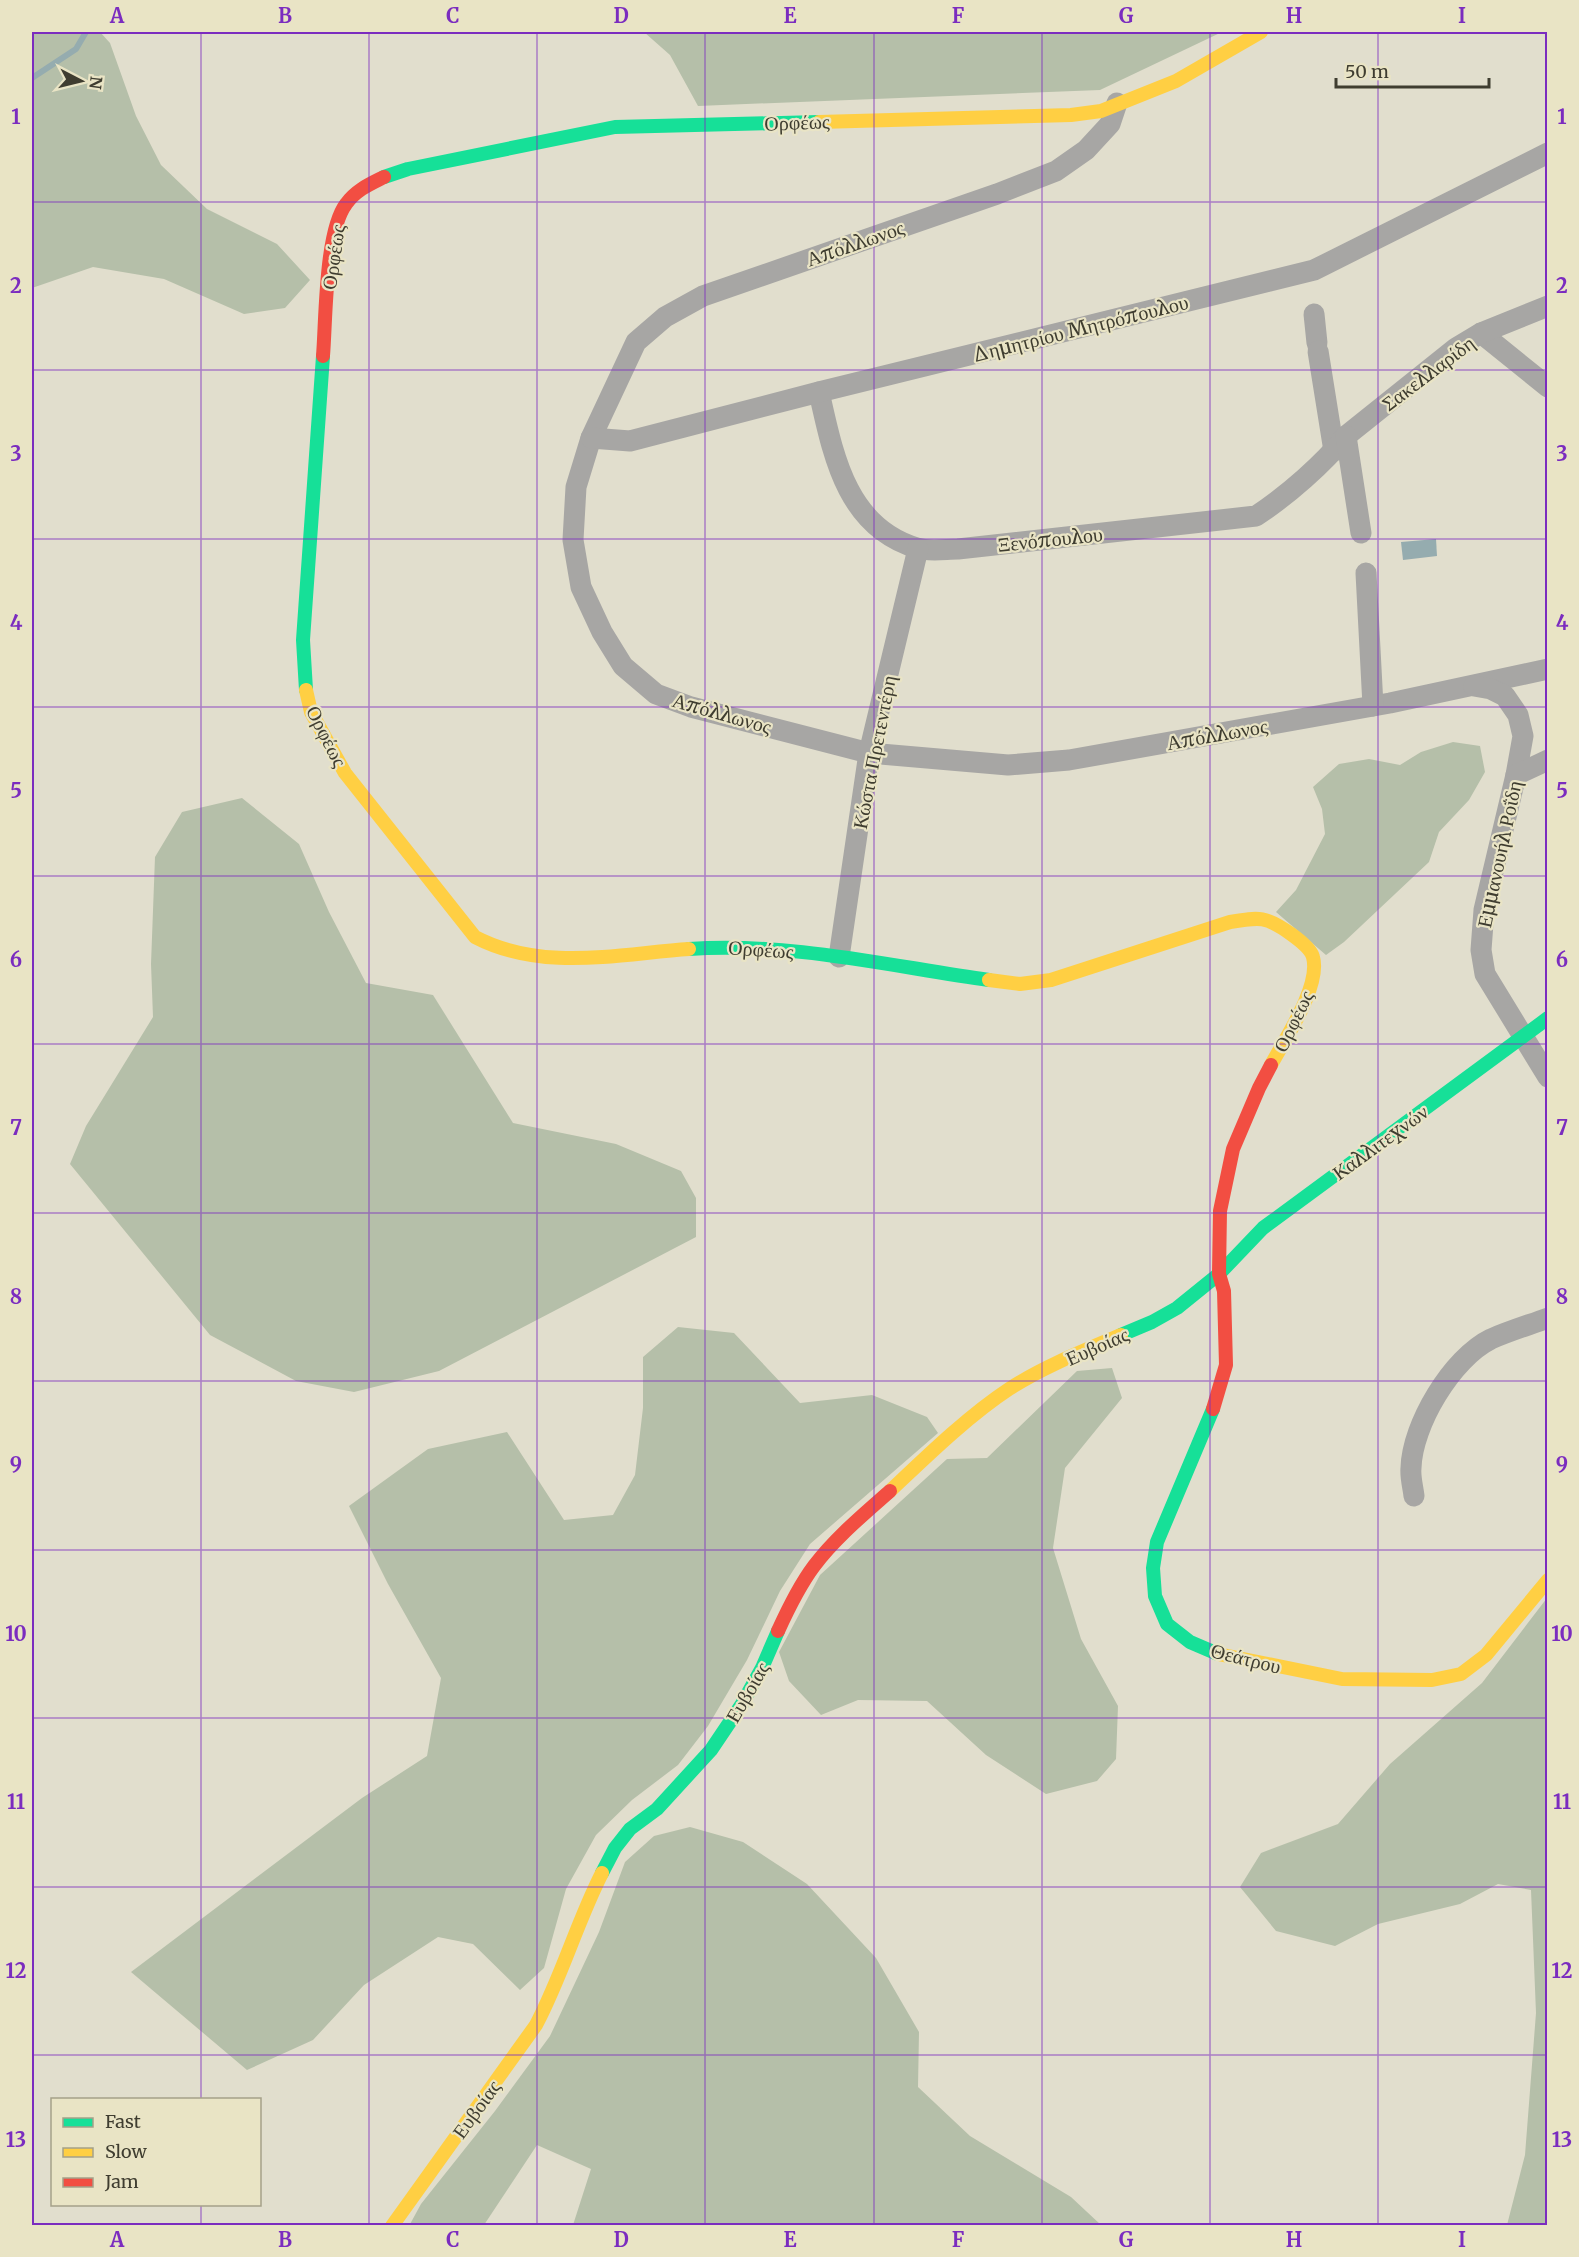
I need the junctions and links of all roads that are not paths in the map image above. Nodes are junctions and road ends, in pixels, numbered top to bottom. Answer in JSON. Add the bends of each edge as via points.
{"nodes":[{"id":1,"x":1261,"y":32,"type":"edge"},
{"id":2,"x":1117,"y":102,"type":"junction"},
{"id":3,"x":1548,"y":153,"type":"edge"},
{"id":4,"x":1548,"y":306,"type":"edge"},
{"id":5,"x":1314,"y":314,"type":"dead end"},
{"id":6,"x":1481,"y":333,"type":"junction"},
{"id":7,"x":1548,"y":387,"type":"edge"},
{"id":8,"x":819,"y":392,"type":"junction"},
{"id":9,"x":591,"y":438,"type":"junction"},
{"id":10,"x":1340,"y":443,"type":"junction"},
{"id":11,"x":1361,"y":532,"type":"dead end"},
{"id":12,"x":918,"y":549,"type":"junction"},
{"id":13,"x":1366,"y":573,"type":"dead end"},
{"id":14,"x":1548,"y":669,"type":"edge"},
{"id":15,"x":1466,"y":685,"type":"junction"},
{"id":16,"x":1373,"y":706,"type":"junction"},
{"id":17,"x":869,"y":753,"type":"junction"},
{"id":18,"x":1548,"y":760,"type":"edge"},
{"id":19,"x":1516,"y":775,"type":"junction"},
{"id":20,"x":840,"y":957,"type":"junction"},
{"id":21,"x":1548,"y":1018,"type":"edge"},
{"id":22,"x":1524,"y":1036,"type":"junction"},
{"id":23,"x":1548,"y":1077,"type":"edge"},
{"id":24,"x":1219,"y":1274,"type":"junction"},
{"id":25,"x":1548,"y":1318,"type":"edge"},
{"id":26,"x":1414,"y":1496,"type":"dead end"},
{"id":27,"x":1548,"y":1580,"type":"edge"},
{"id":28,"x":392,"y":2226,"type":"edge"}],
"edges":[{"from":1,"to":2,"type":"street","name":"Ορφέως","via":[[1176,81]]},
{"from":2,"to":9,"type":"street","name":"Απόλλωνος","via":[[1110,124],[1086,150],[1056,171],[703,296],[665,317],[636,342]]},
{"from":2,"to":20,"type":"street","name":"Ορφέως","via":[[1101,111],[1071,115],[615,127],[378,178],[342,206],[335,225],[303,640],[304,682],[311,712],[345,773],[475,937],[499,949],[568,958],[746,946]]},
{"from":3,"to":8,"type":"street","name":"Δημητρίου Μητρόπουλου","via":[[1314,270]]},
{"from":4,"to":6,"type":"street","name":"Σακελλαρίδη"},
{"from":5,"to":10,"type":"street"},
{"from":6,"to":7,"type":"street"},
{"from":6,"to":10,"type":"street","name":"Σακελλαρίδη","via":[[1456,348]]},
{"from":8,"to":9,"type":"street","name":"Δημητρίου Μητρόπουλου","via":[[630,441]]},
{"from":8,"to":12,"type":"street","name":"Ξενόπουλου","via":[[842,477],[863,513],[885,533]]},
{"from":9,"to":17,"type":"street","name":"Απόλλωνος","via":[[576,487],[573,540],[581,587],[623,666],[656,694],[691,707]]},
{"from":10,"to":11,"type":"street"},
{"from":10,"to":12,"type":"street","name":"Ξενόπουλου","via":[[1256,516],[958,549]]},
{"from":12,"to":17,"type":"street","name":"Κώστα Πρετεντέρη"},
{"from":13,"to":16,"type":"street"},
{"from":14,"to":15,"type":"street","name":"Απόλλωνος"},
{"from":15,"to":16,"type":"street","name":"Απόλλωνος"},
{"from":15,"to":19,"type":"street","name":"Εμμανουήλ Ροΐδη","via":[[1505,696],[1518,715],[1523,736]]},
{"from":16,"to":17,"type":"street","name":"Απόλλωνος","via":[[1038,764],[972,763]]},
{"from":17,"to":20,"type":"street","name":"Κώστα Πρετεντέρη"},
{"from":18,"to":19,"type":"street"},
{"from":19,"to":22,"type":"street","name":"Εμμανουήλ Ροΐδη","via":[[1484,910],[1481,950],[1485,974]]},
{"from":20,"to":24,"type":"street","name":"Ορφέως","via":[[1020,984],[1051,980],[1230,922],[1255,918],[1274,921],[1298,939],[1312,956],[1314,976],[1233,1149],[1220,1211]]},
{"from":21,"to":22,"type":"street","name":"Καλλιτεχνών"},
{"from":22,"to":23,"type":"street","name":"Εμμανουήλ Ροΐδη"},
{"from":22,"to":24,"type":"street","name":"Καλλιτεχνών","via":[[1263,1228]]},
{"from":24,"to":27,"type":"street","name":"Θεάτρου","via":[[1224,1292],[1226,1365],[1217,1401],[1157,1542],[1153,1568],[1155,1596],[1167,1624],[1190,1642],[1221,1655],[1342,1679],[1432,1680],[1461,1674],[1486,1655]]},
{"from":24,"to":28,"type":"street","name":"Ευβοίας","via":[[1169,1313],[1009,1389],[941,1444],[850,1527],[814,1566],[742,1704],[711,1750],[615,1848],[586,1904],[554,1991],[536,2025]]},
{"from":25,"to":26,"type":"street","via":[[1490,1340],[1465,1356],[1440,1387],[1417,1436],[1411,1468]]}]}
